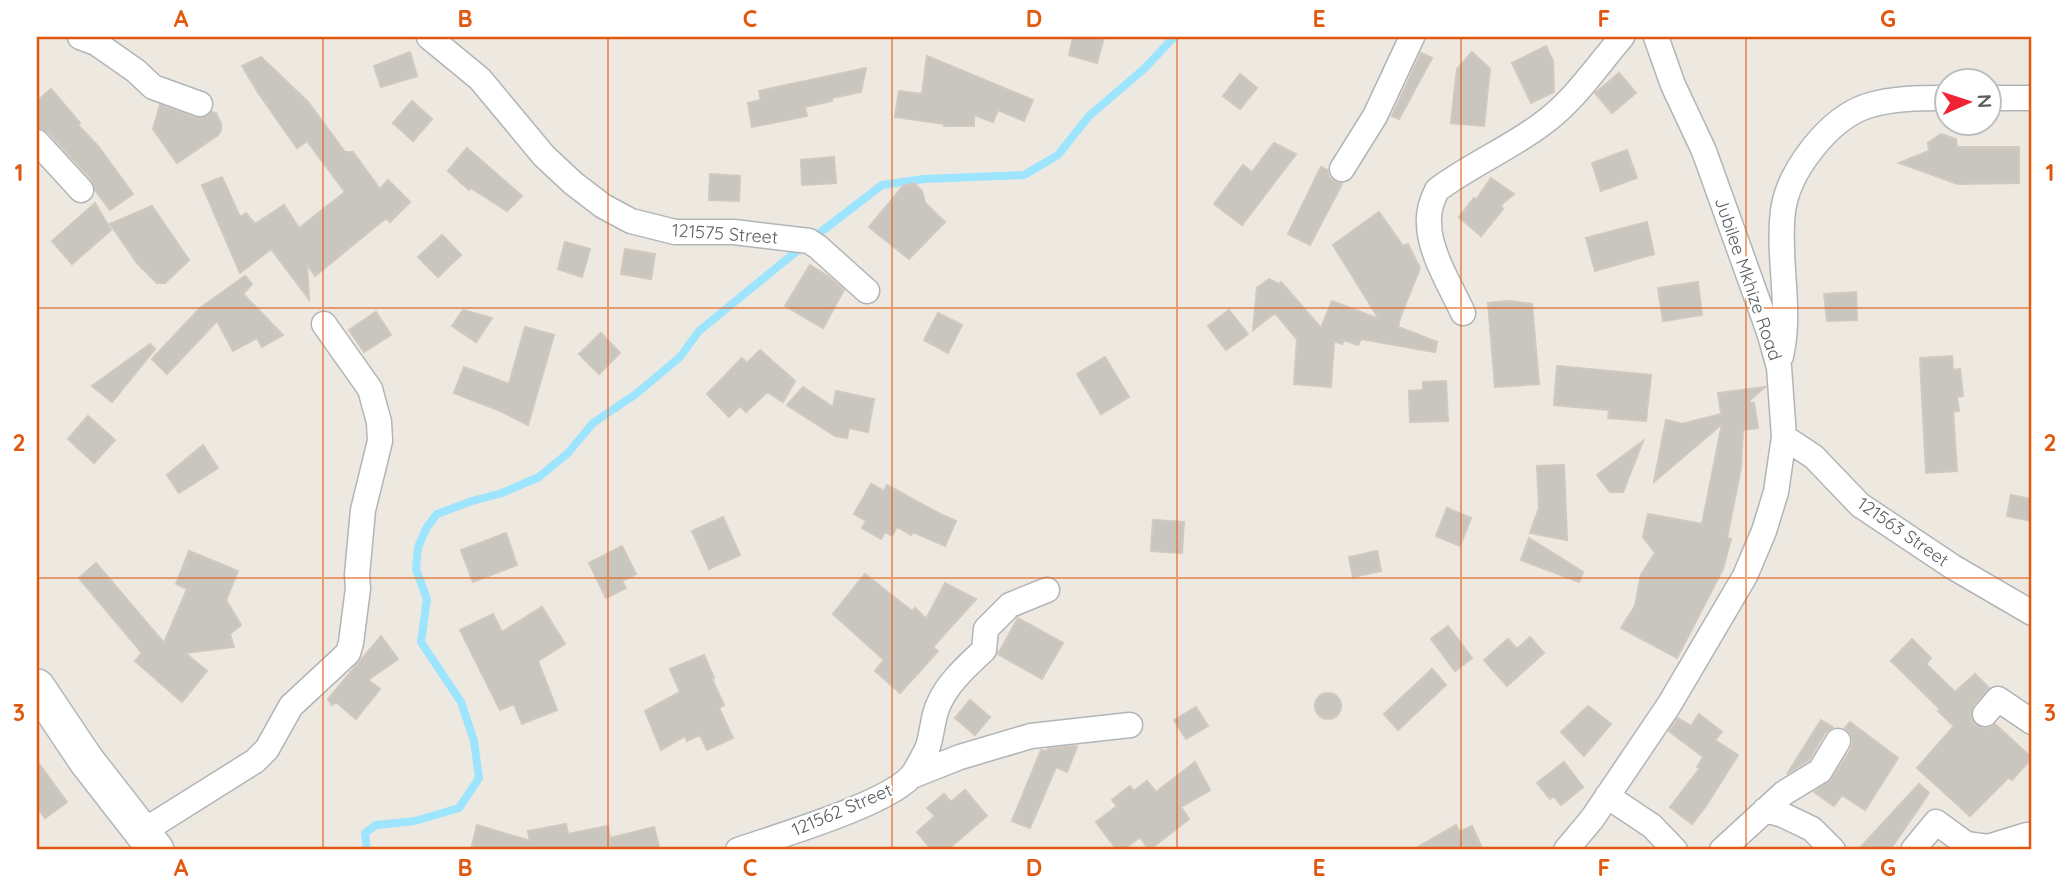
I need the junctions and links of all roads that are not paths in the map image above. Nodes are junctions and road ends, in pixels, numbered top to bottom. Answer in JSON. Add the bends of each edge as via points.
{"nodes":[{"id":1,"x":80,"y":37,"type":"edge"},
{"id":2,"x":429,"y":37,"type":"edge"},
{"id":3,"x":1412,"y":37,"type":"edge"},
{"id":4,"x":1622,"y":37,"type":"edge"},
{"id":5,"x":1656,"y":37,"type":"edge"},
{"id":6,"x":2032,"y":97,"type":"edge"},
{"id":7,"x":1932,"y":98,"type":"edge"},
{"id":8,"x":2002,"y":98,"type":"edge"},
{"id":9,"x":200,"y":104,"type":"dead end"},
{"id":10,"x":37,"y":142,"type":"edge"},
{"id":11,"x":1342,"y":169,"type":"dead end"},
{"id":12,"x":81,"y":190,"type":"dead end"},
{"id":13,"x":867,"y":291,"type":"dead end"},
{"id":14,"x":1463,"y":313,"type":"dead end"},
{"id":15,"x":324,"y":324,"type":"dead end"},
{"id":16,"x":1779,"y":367,"type":"junction"},
{"id":17,"x":1784,"y":438,"type":"junction"},
{"id":18,"x":1047,"y":590,"type":"dead end"},
{"id":19,"x":2032,"y":613,"type":"edge"},
{"id":20,"x":37,"y":687,"type":"edge"},
{"id":21,"x":1984,"y":713,"type":"dead end"},
{"id":22,"x":2032,"y":722,"type":"edge"},
{"id":23,"x":1130,"y":725,"type":"dead end"},
{"id":24,"x":1838,"y":741,"type":"dead end"},
{"id":25,"x":912,"y":776,"type":"junction"},
{"id":26,"x":1607,"y":796,"type":"junction"},
{"id":27,"x":1765,"y":810,"type":"junction"},
{"id":28,"x":2032,"y":835,"type":"edge"},
{"id":29,"x":149,"y":841,"type":"edge"},
{"id":30,"x":737,"y":850,"type":"edge"},
{"id":31,"x":1566,"y":850,"type":"edge"},
{"id":32,"x":1675,"y":850,"type":"edge"},
{"id":33,"x":1722,"y":850,"type":"edge"},
{"id":34,"x":1833,"y":850,"type":"edge"},
{"id":35,"x":1913,"y":850,"type":"edge"}],
"edges":[{"from":1,"to":9,"type":"street","via":[[96,43],[153,87]]},
{"from":2,"to":13,"type":"street","name":"121575 Street","via":[[480,79],[544,156],[603,206],[631,221],[675,232],[809,242]]},
{"from":3,"to":11,"type":"street","via":[[1375,116]]},
{"from":4,"to":14,"type":"street","via":[[1561,109],[1437,190],[1429,223],[1432,240]]},
{"from":5,"to":16,"type":"street","name":"Jubilee Mkhize Road","via":[[1726,209]]},
{"from":6,"to":8,"type":"street"},
{"from":7,"to":16,"type":"street","via":[[1866,106],[1845,117],[1802,161],[1783,211],[1786,320]]},
{"from":10,"to":12,"type":"street"},
{"from":15,"to":29,"type":"street","via":[[370,389],[379,422],[380,441],[363,510],[348,653],[291,706],[255,761]]},
{"from":16,"to":17,"type":"street","name":"Jubilee Mkhize Road"},
{"from":17,"to":19,"type":"street","name":"121563 Street","via":[[1814,457],[1860,505],[1953,568]]},
{"from":17,"to":26,"type":"street","name":"Jubilee Mkhize Road","via":[[1765,531],[1745,576],[1669,705]]},
{"from":18,"to":25,"type":"street","name":"121562 Street","via":[[1010,605],[986,629],[984,650],[953,680],[938,705],[928,748]]},
{"from":20,"to":29,"type":"street"},
{"from":21,"to":22,"type":"street","via":[[1998,699]]},
{"from":23,"to":25,"type":"street","via":[[1031,736]]},
{"from":24,"to":27,"type":"street","via":[[1820,771]]},
{"from":25,"to":30,"type":"street","name":"121562 Street","via":[[867,803]]},
{"from":26,"to":31,"type":"street","name":"Jubilee Mkhize Road"},
{"from":26,"to":32,"type":"street","via":[[1652,826]]},
{"from":27,"to":33,"type":"street"},
{"from":27,"to":34,"type":"street","via":[[1812,829]]},
{"from":28,"to":35,"type":"street","via":[[1988,847],[1966,845],[1936,822]]}]}
